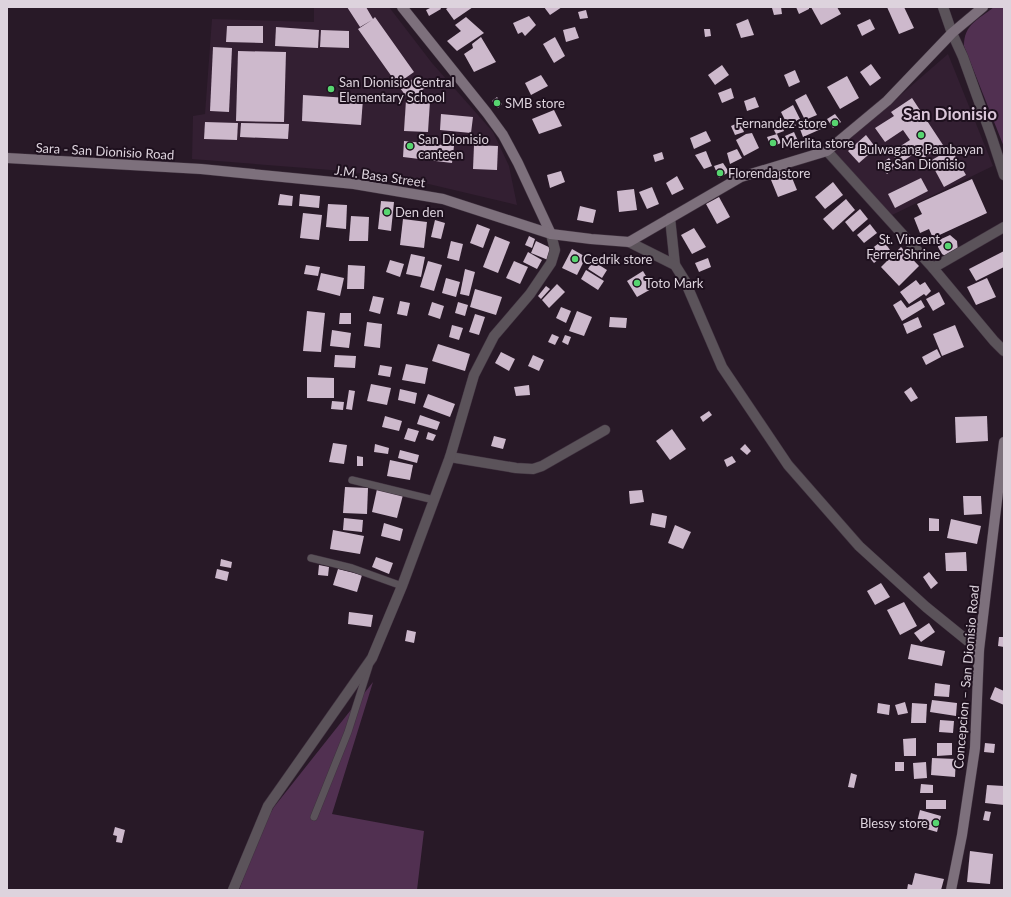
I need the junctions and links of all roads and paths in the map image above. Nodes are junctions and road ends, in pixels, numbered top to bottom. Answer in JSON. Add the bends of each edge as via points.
{"nodes":[{"id":1,"x":402,"y":7,"type":"edge"},
{"id":2,"x":943,"y":7,"type":"edge"},
{"id":3,"x":983,"y":7,"type":"edge"},
{"id":4,"x":952,"y":33,"type":"junction"},
{"id":5,"x":827,"y":151,"type":"junction"},
{"id":6,"x":7,"y":158,"type":"edge"},
{"id":7,"x":201,"y":169,"type":"joint"},
{"id":8,"x":1004,"y":175,"type":"edge"},
{"id":9,"x":670,"y":218,"type":"junction"},
{"id":10,"x":1004,"y":227,"type":"edge"},
{"id":11,"x":551,"y":234,"type":"junction"},
{"id":12,"x":629,"y":242,"type":"junction"},
{"id":13,"x":675,"y":265,"type":"junction"},
{"id":14,"x":933,"y":268,"type":"junction"},
{"id":15,"x":1004,"y":351,"type":"edge"},
{"id":16,"x":605,"y":430,"type":"dead end"},
{"id":17,"x":1004,"y":442,"type":"edge"},
{"id":18,"x":450,"y":457,"type":"junction"},
{"id":19,"x":352,"y":480,"type":"dead end"},
{"id":20,"x":434,"y":500,"type":"junction"},
{"id":21,"x":311,"y":558,"type":"dead end"},
{"id":22,"x":402,"y":586,"type":"junction"},
{"id":23,"x":979,"y":650,"type":"junction"},
{"id":24,"x":372,"y":658,"type":"junction"},
{"id":25,"x":314,"y":817,"type":"dead end"},
{"id":26,"x":233,"y":890,"type":"edge"},
{"id":27,"x":951,"y":890,"type":"edge"}],
"edges":[{"from":1,"to":11,"type":"main road","via":[[503,135]]},
{"from":2,"to":4,"type":"street"},
{"from":3,"to":4,"type":"main road"},
{"from":4,"to":5,"type":"main road","via":[[887,101]]},
{"from":4,"to":8,"type":"street"},
{"from":5,"to":9,"type":"main road","via":[[741,177]]},
{"from":5,"to":14,"type":"street"},
{"from":6,"to":7,"type":"main road","name":"Sara - San Dionisio Road"},
{"from":7,"to":11,"type":"main road","name":"J.M. Basa Street","via":[[354,184],[442,199]]},
{"from":9,"to":12,"type":"main road"},
{"from":9,"to":13,"type":"street"},
{"from":10,"to":14,"type":"street"},
{"from":11,"to":12,"type":"main road"},
{"from":11,"to":18,"type":"street","via":[[555,250],[551,263],[530,294],[494,336],[474,375]]},
{"from":12,"to":13,"type":"street"},
{"from":13,"to":23,"type":"street","via":[[685,281],[722,367],[788,465],[859,546],[926,607]]},
{"from":14,"to":15,"type":"street"},
{"from":16,"to":18,"type":"street","via":[[533,469]]},
{"from":17,"to":23,"type":"main road","name":"Concepcion – San Dionisio Road"},
{"from":18,"to":20,"type":"street"},
{"from":19,"to":20,"type":"lane"},
{"from":20,"to":22,"type":"street"},
{"from":21,"to":22,"type":"lane","via":[[352,568]]},
{"from":22,"to":24,"type":"street"},
{"from":23,"to":27,"type":"main road","name":"Concepcion – San Dionisio Road","via":[[975,748]]},
{"from":24,"to":25,"type":"lane","via":[[348,732]]},
{"from":24,"to":26,"type":"street","via":[[268,806]]}]}
